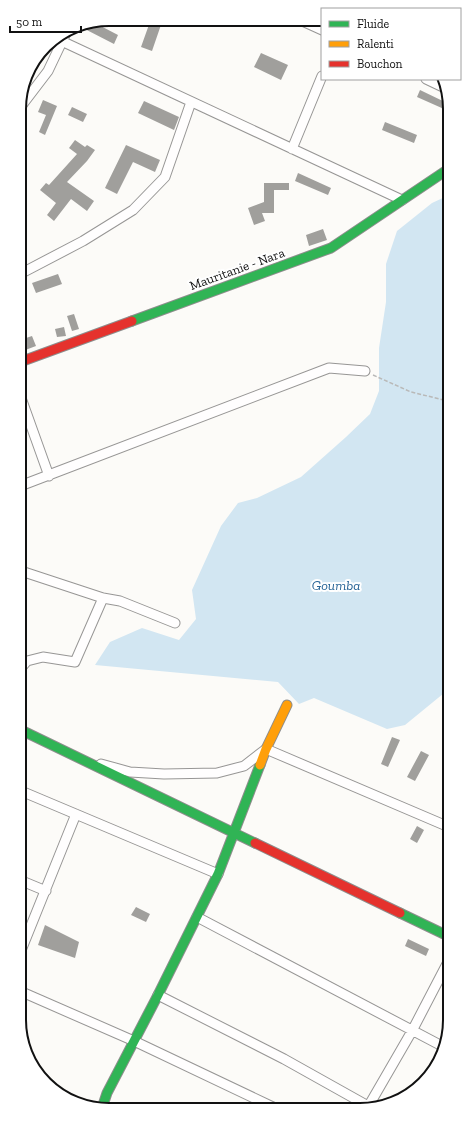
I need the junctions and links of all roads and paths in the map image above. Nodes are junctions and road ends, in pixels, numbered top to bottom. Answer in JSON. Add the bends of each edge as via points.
{"nodes":[{"id":1,"x":61,"y":41,"type":"edge"},
{"id":2,"x":57,"y":44,"type":"edge"},
{"id":3,"x":321,"y":78,"type":"edge"},
{"id":4,"x":428,"y":80,"type":"edge"},
{"id":5,"x":439,"y":85,"type":"edge"},
{"id":6,"x":27,"y":98,"type":"edge"},
{"id":7,"x":191,"y":102,"type":"junction"},
{"id":8,"x":292,"y":149,"type":"junction"},
{"id":9,"x":443,"y":173,"type":"edge"},
{"id":10,"x":402,"y":200,"type":"junction"},
{"id":11,"x":26,"y":271,"type":"edge"},
{"id":12,"x":26,"y":360,"type":"edge"},
{"id":13,"x":365,"y":371,"type":"joint"},
{"id":14,"x":443,"y":400,"type":"edge"},
{"id":15,"x":26,"y":412,"type":"edge"},
{"id":16,"x":49,"y":476,"type":"junction"},
{"id":17,"x":26,"y":484,"type":"edge"},
{"id":18,"x":26,"y":573,"type":"edge"},
{"id":19,"x":104,"y":598,"type":"junction"},
{"id":20,"x":175,"y":623,"type":"dead end"},
{"id":21,"x":26,"y":662,"type":"edge"},
{"id":22,"x":287,"y":705,"type":"dead end"},
{"id":23,"x":26,"y":732,"type":"edge"},
{"id":24,"x":266,"y":749,"type":"junction"},
{"id":25,"x":76,"y":757,"type":"junction"},
{"id":26,"x":26,"y":793,"type":"edge"},
{"id":27,"x":76,"y":814,"type":"junction"},
{"id":28,"x":443,"y":824,"type":"edge"},
{"id":29,"x":234,"y":832,"type":"junction"},
{"id":30,"x":218,"y":874,"type":"junction"},
{"id":31,"x":26,"y":883,"type":"edge"},
{"id":32,"x":46,"y":891,"type":"junction"},
{"id":33,"x":197,"y":917,"type":"junction"},
{"id":34,"x":443,"y":934,"type":"edge"},
{"id":35,"x":26,"y":938,"type":"edge"},
{"id":36,"x":443,"y":971,"type":"edge"},
{"id":37,"x":26,"y":994,"type":"edge"},
{"id":38,"x":158,"y":995,"type":"junction"},
{"id":39,"x":412,"y":1031,"type":"junction"},
{"id":40,"x":134,"y":1041,"type":"junction"},
{"id":41,"x":439,"y":1045,"type":"edge"},
{"id":42,"x":104,"y":1102,"type":"edge"},
{"id":43,"x":370,"y":1102,"type":"edge"},
{"id":44,"x":263,"y":1103,"type":"edge"},
{"id":45,"x":362,"y":1103,"type":"edge"}],
"edges":[{"from":1,"to":7,"type":"street"},
{"from":2,"to":6,"type":"street","via":[[48,71]]},
{"from":3,"to":8,"type":"street"},
{"from":4,"to":5,"type":"street"},
{"from":7,"to":8,"type":"street"},
{"from":7,"to":11,"type":"street","via":[[165,177],[133,210],[83,241]]},
{"from":8,"to":10,"type":"street"},
{"from":9,"to":10,"type":"street","name":"Mauritanie - Nara"},
{"from":10,"to":12,"type":"street","name":"Mauritanie - Nara","via":[[331,248]]},
{"from":13,"to":14,"type":"path","via":[[411,392]]},
{"from":13,"to":16,"type":"street","via":[[329,368]]},
{"from":15,"to":16,"type":"street"},
{"from":16,"to":17,"type":"street"},
{"from":18,"to":19,"type":"street"},
{"from":19,"to":20,"type":"street","via":[[120,601]]},
{"from":19,"to":21,"type":"street","via":[[75,662],[43,657]]},
{"from":22,"to":24,"type":"street"},
{"from":23,"to":25,"type":"street"},
{"from":24,"to":25,"type":"street","via":[[244,766],[217,774],[130,772]]},
{"from":24,"to":28,"type":"street"},
{"from":24,"to":29,"type":"street"},
{"from":25,"to":29,"type":"street"},
{"from":26,"to":27,"type":"street"},
{"from":27,"to":30,"type":"street"},
{"from":27,"to":32,"type":"street"},
{"from":29,"to":30,"type":"street"},
{"from":29,"to":34,"type":"street"},
{"from":30,"to":33,"type":"street"},
{"from":31,"to":32,"type":"street"},
{"from":32,"to":35,"type":"street"},
{"from":33,"to":38,"type":"street"},
{"from":33,"to":39,"type":"street"},
{"from":36,"to":39,"type":"street"},
{"from":37,"to":40,"type":"street"},
{"from":38,"to":40,"type":"street"},
{"from":38,"to":45,"type":"street","via":[[284,1059]]},
{"from":39,"to":41,"type":"street"},
{"from":39,"to":43,"type":"street"},
{"from":40,"to":42,"type":"street"},
{"from":40,"to":44,"type":"street"}]}
